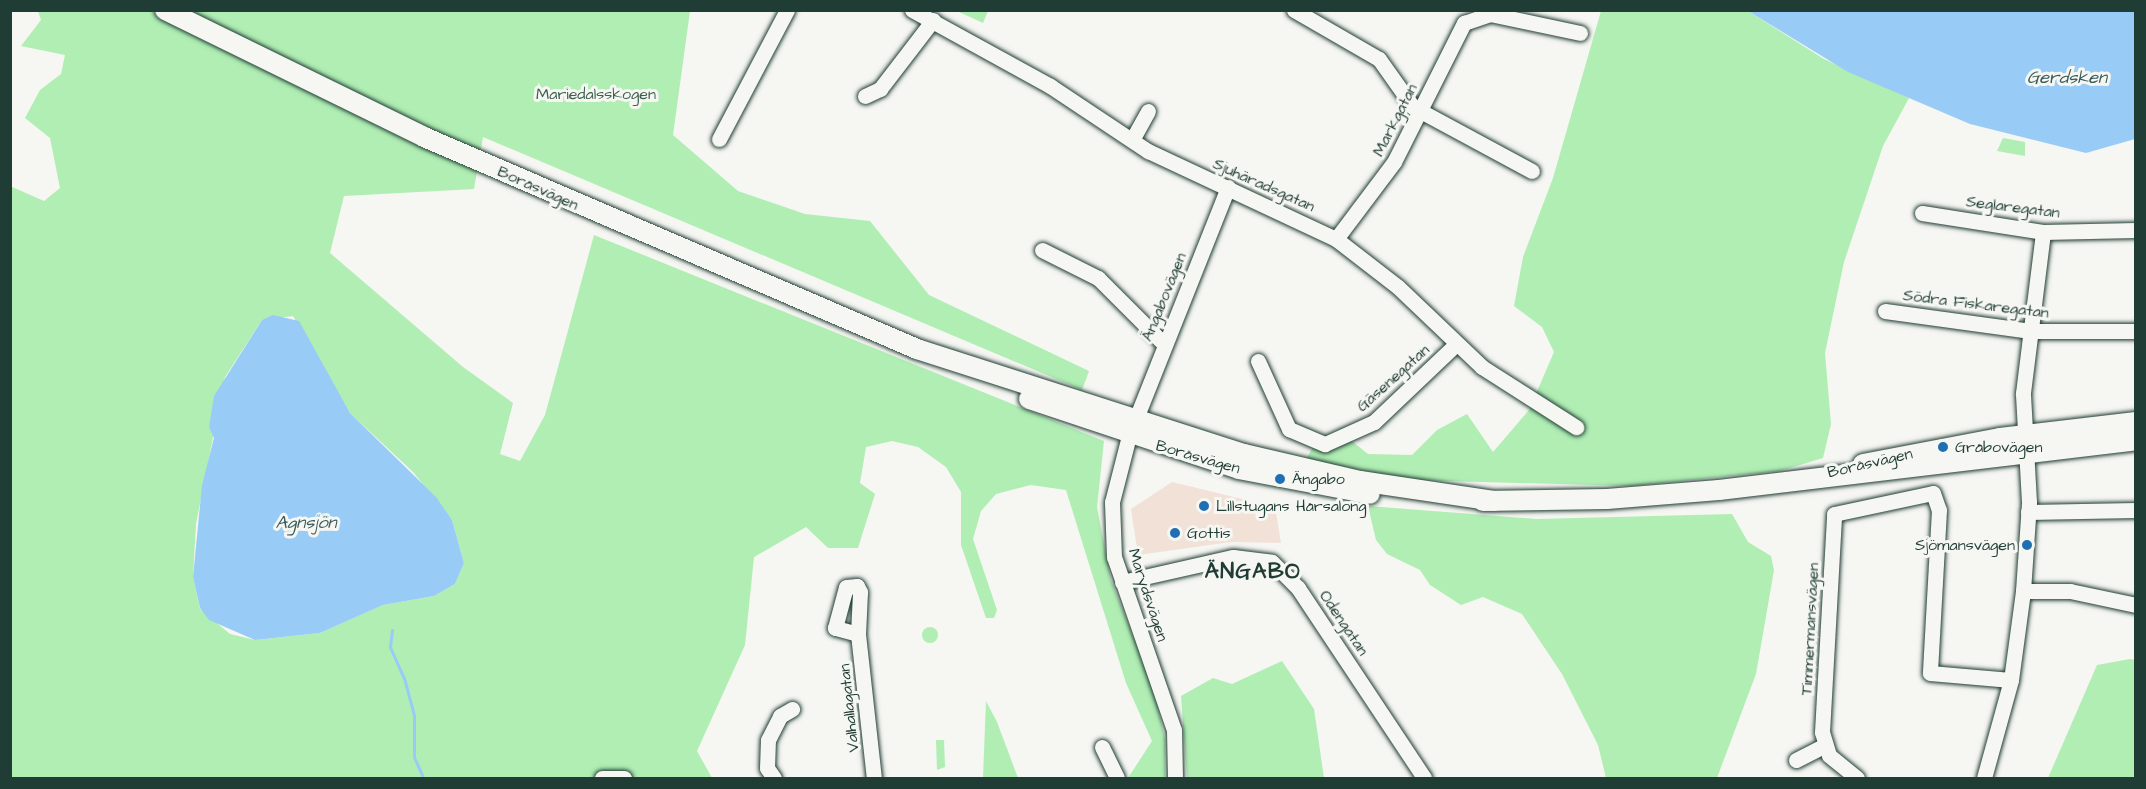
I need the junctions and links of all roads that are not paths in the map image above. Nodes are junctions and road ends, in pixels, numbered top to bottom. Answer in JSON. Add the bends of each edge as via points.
{"nodes":[{"id":1,"x":165,"y":10,"type":"edge"},
{"id":2,"x":787,"y":10,"type":"edge"},
{"id":3,"x":912,"y":10,"type":"edge"},
{"id":4,"x":1294,"y":10,"type":"edge"},
{"id":5,"x":933,"y":20,"type":"junction"},
{"id":6,"x":1580,"y":33,"type":"dead end"},
{"id":7,"x":865,"y":96,"type":"dead end"},
{"id":8,"x":1148,"y":111,"type":"dead end"},
{"id":9,"x":1420,"y":111,"type":"junction"},
{"id":10,"x":719,"y":139,"type":"dead end"},
{"id":11,"x":1132,"y":140,"type":"junction"},
{"id":12,"x":1532,"y":171,"type":"dead end"},
{"id":13,"x":1228,"y":187,"type":"junction"},
{"id":14,"x":1922,"y":213,"type":"dead end"},
{"id":15,"x":2136,"y":230,"type":"edge"},
{"id":16,"x":2043,"y":232,"type":"junction"},
{"id":17,"x":1336,"y":239,"type":"junction"},
{"id":18,"x":1042,"y":250,"type":"dead end"},
{"id":19,"x":1885,"y":311,"type":"dead end"},
{"id":20,"x":2031,"y":331,"type":"junction"},
{"id":21,"x":2136,"y":331,"type":"edge"},
{"id":22,"x":1164,"y":344,"type":"junction"},
{"id":23,"x":1455,"y":345,"type":"junction"},
{"id":24,"x":1258,"y":361,"type":"dead end"},
{"id":25,"x":2136,"y":422,"type":"edge"},
{"id":26,"x":1576,"y":427,"type":"dead end"},
{"id":27,"x":1132,"y":429,"type":"junction"},
{"id":28,"x":2136,"y":440,"type":"edge"},
{"id":29,"x":2026,"y":443,"type":"junction"},
{"id":30,"x":2136,"y":510,"type":"edge"},
{"id":31,"x":2028,"y":512,"type":"junction"},
{"id":32,"x":1122,"y":582,"type":"junction"},
{"id":33,"x":2023,"y":591,"type":"junction"},
{"id":34,"x":2136,"y":604,"type":"edge"},
{"id":35,"x":858,"y":634,"type":"dead end"},
{"id":36,"x":2011,"y":680,"type":"junction"},
{"id":37,"x":792,"y":708,"type":"dead end"},
{"id":38,"x":1825,"y":745,"type":"junction"},
{"id":39,"x":1102,"y":747,"type":"dead end"},
{"id":40,"x":1796,"y":760,"type":"dead end"},
{"id":41,"x":602,"y":778,"type":"edge"},
{"id":42,"x":624,"y":778,"type":"edge"},
{"id":43,"x":774,"y":778,"type":"edge"},
{"id":44,"x":874,"y":778,"type":"edge"},
{"id":45,"x":1117,"y":778,"type":"edge"},
{"id":46,"x":1175,"y":778,"type":"edge"},
{"id":47,"x":1424,"y":778,"type":"edge"},
{"id":48,"x":1857,"y":778,"type":"edge"},
{"id":49,"x":1984,"y":778,"type":"edge"}],
"edges":[{"from":1,"to":27,"type":"main road","name":"Boråsvägen","via":[[424,137],[918,349]]},
{"from":2,"to":10,"type":"street"},
{"from":3,"to":5,"type":"street","name":"Sjuhäradsgatan"},
{"from":4,"to":9,"type":"street","via":[[1378,59],[1403,96]]},
{"from":5,"to":7,"type":"street","via":[[880,88]]},
{"from":5,"to":11,"type":"street","name":"Sjuhäradsgatan"},
{"from":6,"to":9,"type":"street","name":"Markgatan","via":[[1479,14],[1464,23]]},
{"from":8,"to":11,"type":"street"},
{"from":9,"to":12,"type":"street"},
{"from":9,"to":17,"type":"street","name":"Markgatan","via":[[1374,195]]},
{"from":11,"to":13,"type":"street","name":"Sjuhäradsgatan"},
{"from":13,"to":17,"type":"street","name":"Sjuhäradsgatan"},
{"from":13,"to":22,"type":"street","name":"Ängabovägen"},
{"from":14,"to":16,"type":"street","name":"Seglaregatan"},
{"from":15,"to":16,"type":"street","name":"Seglaregatan"},
{"from":16,"to":20,"type":"street"},
{"from":17,"to":23,"type":"street","name":"Sjuhäradsgatan","via":[[1398,287]]},
{"from":18,"to":22,"type":"street","via":[[1098,278]]},
{"from":19,"to":20,"type":"street","name":"Södra Fiskaregatan"},
{"from":20,"to":21,"type":"street","name":"Södra Fiskaregatan"},
{"from":20,"to":29,"type":"street","via":[[2023,393]]},
{"from":22,"to":27,"type":"street","name":"Ängabovägen"},
{"from":23,"to":24,"type":"street","name":"Gäsenegatan","via":[[1374,422],[1324,444],[1289,429]]},
{"from":23,"to":26,"type":"street","name":"Sjuhäradsgatan"},
{"from":25,"to":29,"type":"main road","name":"Boråsvägen"},
{"from":27,"to":29,"type":"main road","name":"Boråsvägen","via":[[1312,471],[1494,501],[1606,500],[1784,482]]},
{"from":27,"to":32,"type":"street","name":"Marydsvägen","via":[[1111,513]]},
{"from":28,"to":29,"type":"main road","name":"Boråsvägen"},
{"from":29,"to":31,"type":"street"},
{"from":30,"to":31,"type":"street"},
{"from":31,"to":33,"type":"street"},
{"from":32,"to":46,"type":"street","name":"Marydsvägen","via":[[1167,698],[1174,730]]},
{"from":32,"to":47,"type":"street","name":"Odengatan","via":[[1233,557],[1272,562],[1298,588]]},
{"from":33,"to":34,"type":"street","via":[[2070,591]]},
{"from":33,"to":36,"type":"street"},
{"from":35,"to":44,"type":"street","name":"Valhallagatan"},
{"from":36,"to":38,"type":"street","name":"Timmermansvägen","via":[[1930,673],[1939,510],[1933,493],[1834,514]]},
{"from":36,"to":49,"type":"street"},
{"from":37,"to":43,"type":"street","via":[[780,716],[768,740],[767,768]]},
{"from":38,"to":40,"type":"street"},
{"from":38,"to":48,"type":"street","via":[[1840,769]]},
{"from":39,"to":45,"type":"street"},
{"from":41,"to":42,"type":"street"}]}
